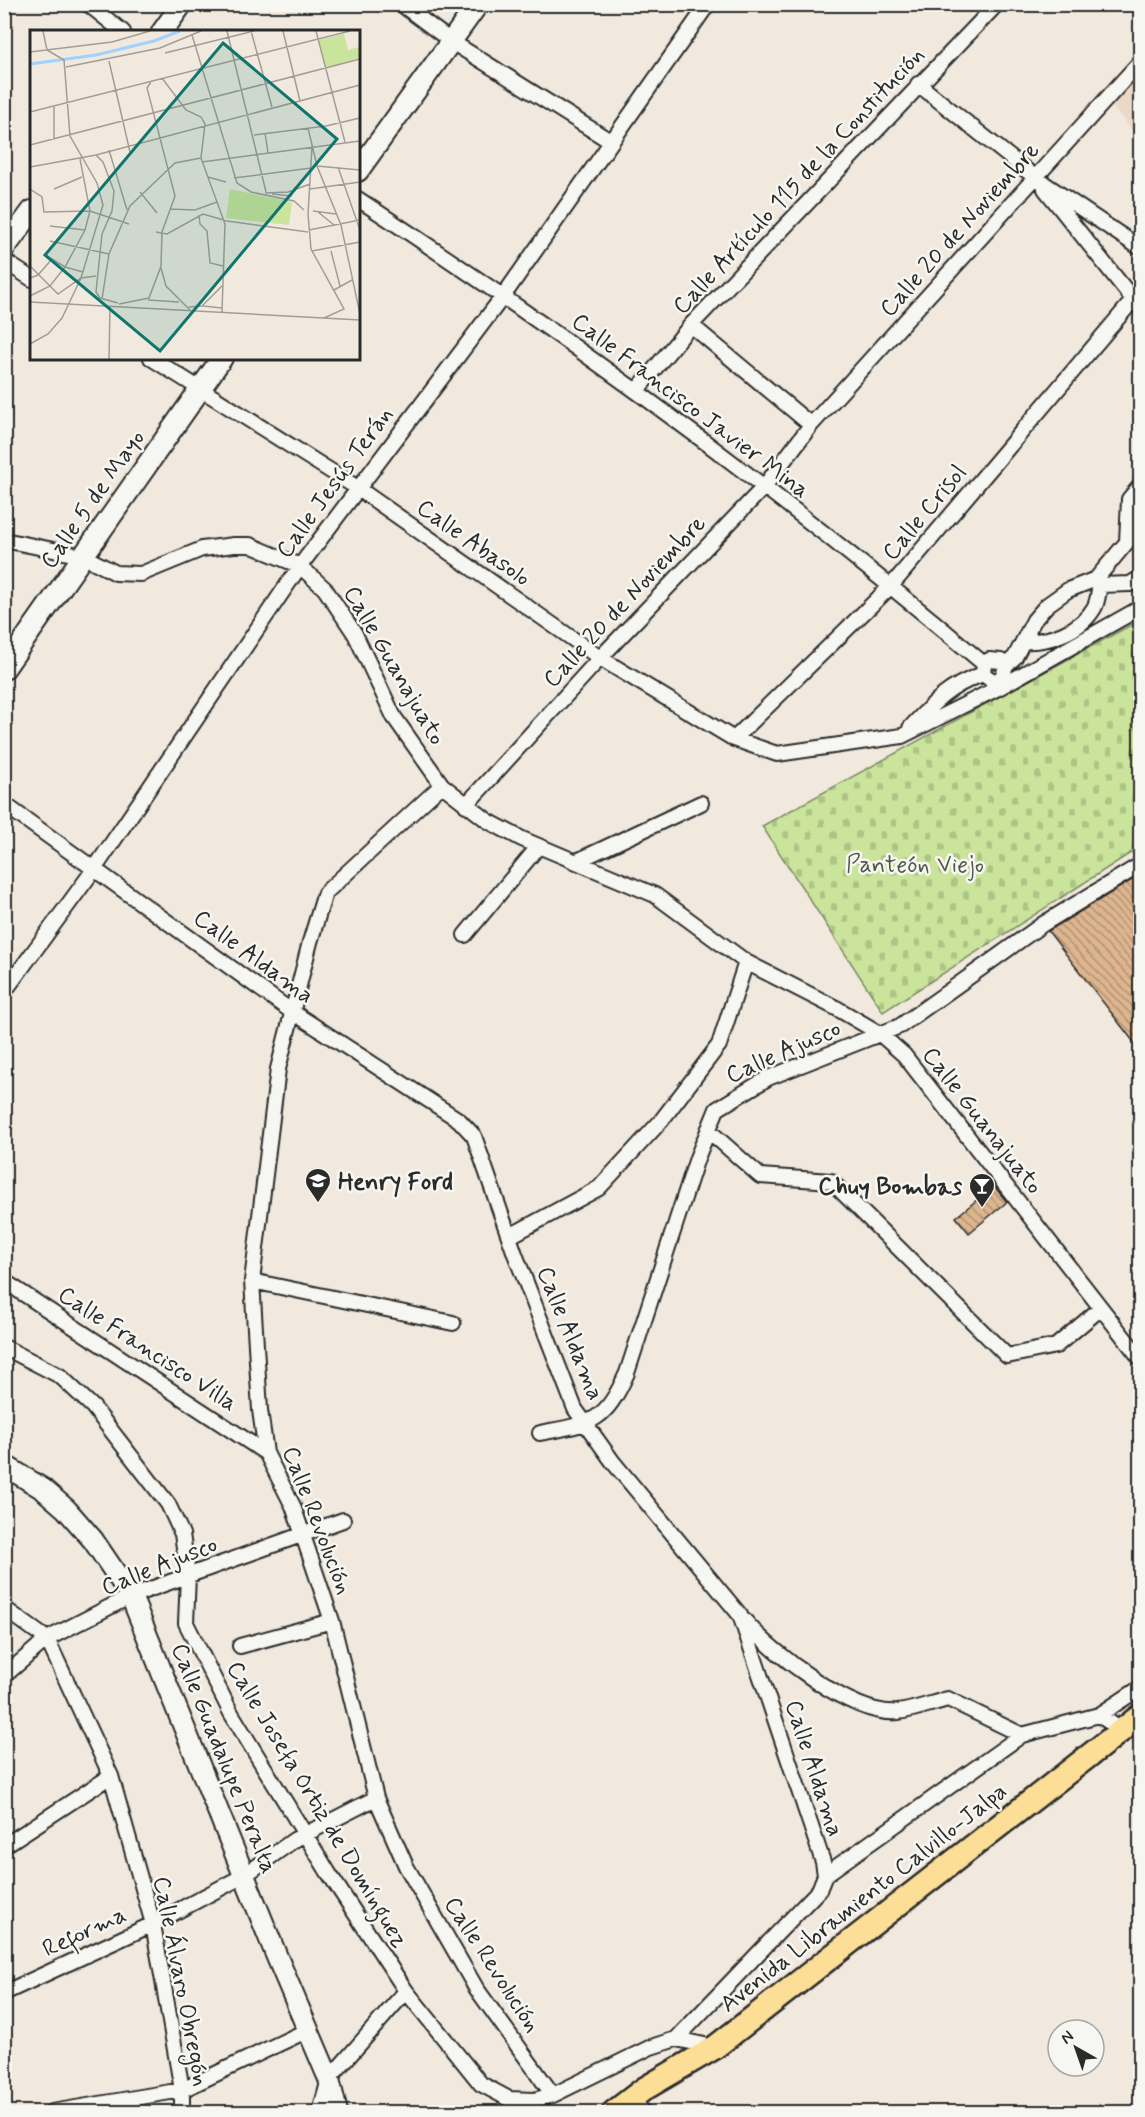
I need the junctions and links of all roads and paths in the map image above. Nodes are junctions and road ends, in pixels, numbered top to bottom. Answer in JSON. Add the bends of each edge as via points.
{"nodes":[{"id":1,"x":88,"y":4,"type":"edge"},
{"id":2,"x":182,"y":4,"type":"edge"},
{"id":3,"x":400,"y":4,"type":"edge"},
{"id":4,"x":478,"y":4,"type":"edge"},
{"id":5,"x":708,"y":4,"type":"edge"},
{"id":6,"x":997,"y":4,"type":"edge"},
{"id":7,"x":120,"y":30,"type":"edge"},
{"id":8,"x":163,"y":30,"type":"edge"},
{"id":9,"x":452,"y":42,"type":"junction"},
{"id":10,"x":1140,"y":63,"type":"edge"},
{"id":11,"x":918,"y":84,"type":"junction"},
{"id":12,"x":610,"y":141,"type":"junction"},
{"id":13,"x":360,"y":168,"type":"edge"},
{"id":14,"x":1036,"y":178,"type":"junction"},
{"id":15,"x":360,"y":200,"type":"edge"},
{"id":16,"x":30,"y":214,"type":"edge"},
{"id":17,"x":1140,"y":248,"type":"edge"},
{"id":18,"x":4,"y":249,"type":"edge"},
{"id":19,"x":4,"y":261,"type":"edge"},
{"id":20,"x":30,"y":278,"type":"edge"},
{"id":21,"x":504,"y":295,"type":"junction"},
{"id":22,"x":1138,"y":298,"type":"edge"},
{"id":23,"x":691,"y":325,"type":"junction"},
{"id":24,"x":154,"y":360,"type":"edge"},
{"id":25,"x":221,"y":360,"type":"edge"},
{"id":26,"x":637,"y":390,"type":"junction"},
{"id":27,"x":199,"y":391,"type":"junction"},
{"id":28,"x":812,"y":425,"type":"junction"},
{"id":29,"x":357,"y":487,"type":"junction"},
{"id":30,"x":763,"y":488,"type":"junction"},
{"id":31,"x":1139,"y":491,"type":"edge"},
{"id":32,"x":4,"y":540,"type":"edge"},
{"id":33,"x":1134,"y":542,"type":"edge"},
{"id":34,"x":83,"y":556,"type":"junction"},
{"id":35,"x":300,"y":566,"type":"junction"},
{"id":36,"x":1140,"y":578,"type":"edge"},
{"id":37,"x":1098,"y":582,"type":"junction"},
{"id":38,"x":891,"y":586,"type":"junction"},
{"id":39,"x":1140,"y":608,"type":"edge"},
{"id":40,"x":1023,"y":641,"type":"junction"},
{"id":41,"x":600,"y":658,"type":"junction"},
{"id":42,"x":4,"y":669,"type":"edge"},
{"id":43,"x":984,"y":669,"type":"junction"},
{"id":44,"x":902,"y":736,"type":"junction"},
{"id":45,"x":734,"y":740,"type":"junction"},
{"id":46,"x":442,"y":785,"type":"junction"},
{"id":47,"x":701,"y":803,"type":"dead end"},
{"id":48,"x":4,"y":804,"type":"edge"},
{"id":49,"x":466,"y":805,"type":"junction"},
{"id":50,"x":538,"y":847,"type":"junction"},
{"id":51,"x":577,"y":861,"type":"junction"},
{"id":52,"x":1140,"y":865,"type":"edge"},
{"id":53,"x":95,"y":868,"type":"junction"},
{"id":54,"x":465,"y":935,"type":"dead end"},
{"id":55,"x":746,"y":962,"type":"junction"},
{"id":56,"x":4,"y":992,"type":"edge"},
{"id":57,"x":291,"y":1011,"type":"junction"},
{"id":58,"x":879,"y":1033,"type":"junction"},
{"id":59,"x":708,"y":1130,"type":"junction"},
{"id":60,"x":510,"y":1236,"type":"junction"},
{"id":61,"x":4,"y":1281,"type":"edge"},
{"id":62,"x":252,"y":1281,"type":"junction"},
{"id":63,"x":1101,"y":1308,"type":"junction"},
{"id":64,"x":453,"y":1323,"type":"dead end"},
{"id":65,"x":4,"y":1347,"type":"edge"},
{"id":66,"x":1140,"y":1358,"type":"edge"},
{"id":67,"x":585,"y":1425,"type":"junction"},
{"id":68,"x":540,"y":1433,"type":"dead end"},
{"id":69,"x":266,"y":1453,"type":"junction"},
{"id":70,"x":4,"y":1465,"type":"edge"},
{"id":71,"x":343,"y":1521,"type":"dead end"},
{"id":72,"x":303,"y":1534,"type":"junction"},
{"id":73,"x":188,"y":1575,"type":"junction"},
{"id":74,"x":131,"y":1596,"type":"junction"},
{"id":75,"x":4,"y":1608,"type":"edge"},
{"id":76,"x":740,"y":1615,"type":"junction"},
{"id":77,"x":332,"y":1621,"type":"junction"},
{"id":78,"x":46,"y":1639,"type":"junction"},
{"id":79,"x":240,"y":1646,"type":"dead end"},
{"id":80,"x":4,"y":1676,"type":"edge"},
{"id":81,"x":1140,"y":1688,"type":"edge"},
{"id":82,"x":1099,"y":1714,"type":"junction"},
{"id":83,"x":1140,"y":1716,"type":"edge"},
{"id":84,"x":1121,"y":1731,"type":"junction"},
{"id":85,"x":1022,"y":1735,"type":"junction"},
{"id":86,"x":111,"y":1776,"type":"junction"},
{"id":87,"x":376,"y":1798,"type":"junction"},
{"id":88,"x":306,"y":1833,"type":"junction"},
{"id":89,"x":4,"y":1846,"type":"edge"},
{"id":90,"x":245,"y":1875,"type":"junction"},
{"id":91,"x":825,"y":1875,"type":"junction"},
{"id":92,"x":153,"y":1924,"type":"junction"},
{"id":93,"x":406,"y":1991,"type":"junction"},
{"id":94,"x":4,"y":1993,"type":"edge"},
{"id":95,"x":308,"y":2030,"type":"junction"},
{"id":96,"x":676,"y":2039,"type":"junction"},
{"id":97,"x":714,"y":2048,"type":"junction"},
{"id":98,"x":329,"y":2079,"type":"junction"},
{"id":99,"x":182,"y":2090,"type":"junction"},
{"id":100,"x":554,"y":2095,"type":"junction"},
{"id":101,"x":637,"y":2105,"type":"edge"},
{"id":102,"x":58,"y":2112,"type":"edge"},
{"id":103,"x":182,"y":2112,"type":"edge"},
{"id":104,"x":320,"y":2112,"type":"edge"},
{"id":105,"x":337,"y":2112,"type":"edge"},
{"id":106,"x":614,"y":2112,"type":"edge"}],
"edges":[{"from":1,"to":7,"type":"street"},
{"from":2,"to":8,"type":"street"},
{"from":3,"to":9,"type":"street"},
{"from":4,"to":9,"type":"street"},
{"from":5,"to":12,"type":"street","name":"Calle Jesús Terán"},
{"from":6,"to":11,"type":"street","name":"Calle Artículo 115 de la Constitución"},
{"from":9,"to":12,"type":"street"},
{"from":9,"to":13,"type":"street"},
{"from":10,"to":14,"type":"street","name":"Calle 20 de Noviembre"},
{"from":11,"to":14,"type":"street"},
{"from":11,"to":23,"type":"street","name":"Calle Artículo 115 de la Constitución"},
{"from":12,"to":21,"type":"street","name":"Calle Jesús Terán"},
{"from":14,"to":17,"type":"street"},
{"from":14,"to":22,"type":"street"},
{"from":14,"to":28,"type":"street","name":"Calle 20 de Noviembre"},
{"from":15,"to":21,"type":"street","name":"Calle Francisco Javier Mina"},
{"from":16,"to":18,"type":"street"},
{"from":19,"to":20,"type":"street"},
{"from":21,"to":26,"type":"street","name":"Calle Francisco Javier Mina"},
{"from":21,"to":29,"type":"street","name":"Calle Jesús Terán"},
{"from":22,"to":38,"type":"street","name":"Calle Crisol"},
{"from":23,"to":26,"type":"street","name":"Calle Artículo 115 de la Constitución"},
{"from":23,"to":28,"type":"street"},
{"from":24,"to":27,"type":"street","name":"Calle Abasolo"},
{"from":25,"to":27,"type":"street","name":"Calle 5 de Mayo"},
{"from":26,"to":30,"type":"street","name":"Calle Francisco Javier Mina"},
{"from":27,"to":29,"type":"street","name":"Calle Abasolo"},
{"from":27,"to":34,"type":"street","name":"Calle 5 de Mayo"},
{"from":28,"to":30,"type":"street","name":"Calle 20 de Noviembre"},
{"from":29,"to":35,"type":"street","name":"Calle Jesús Terán"},
{"from":29,"to":41,"type":"street","name":"Calle Abasolo"},
{"from":30,"to":38,"type":"street","name":"Calle Francisco Javier Mina"},
{"from":30,"to":41,"type":"street","name":"Calle 20 de Noviembre"},
{"from":31,"to":33,"type":"street","via":[[1129,500]]},
{"from":32,"to":34,"type":"street","name":"Calle Guanajuato"},
{"from":33,"to":37,"type":"street"},
{"from":34,"to":35,"type":"street","name":"Calle Guanajuato","via":[[116,573],[141,574],[202,549],[250,545]]},
{"from":34,"to":42,"type":"street","name":"Calle 5 de Mayo"},
{"from":35,"to":46,"type":"street","name":"Calle Guanajuato","via":[[326,589],[355,634],[394,717]]},
{"from":35,"to":53,"type":"street","name":"Calle Jesús Terán"},
{"from":36,"to":37,"type":"street","via":[[1130,584]]},
{"from":37,"to":40,"type":"street","via":[[1068,590],[1047,604]]},
{"from":37,"to":40,"type":"street","via":[[1095,606],[1087,618],[1056,637]]},
{"from":38,"to":43,"type":"street","name":"Calle Francisco Javier Mina"},
{"from":38,"to":45,"type":"street","name":"Calle Crisol"},
{"from":39,"to":44,"type":"street","via":[[1002,686]]},
{"from":40,"to":43,"type":"street","via":[[1005,666],[995,659]]},
{"from":41,"to":45,"type":"street","name":"Calle Abasolo"},
{"from":41,"to":49,"type":"street","name":"Calle 20 de Noviembre"},
{"from":43,"to":44,"type":"street","via":[[936,700]]},
{"from":44,"to":45,"type":"street","name":"Calle Abasolo","via":[[777,754]]},
{"from":46,"to":49,"type":"street","name":"Calle Guanajuato"},
{"from":46,"to":57,"type":"street","name":"Calle Revolución","via":[[325,893]]},
{"from":47,"to":51,"type":"street"},
{"from":48,"to":53,"type":"street","name":"Calle Aldama"},
{"from":49,"to":50,"type":"street","name":"Calle Guanajuato"},
{"from":50,"to":51,"type":"street","name":"Calle Guanajuato"},
{"from":50,"to":54,"type":"street"},
{"from":51,"to":55,"type":"street","name":"Calle Guanajuato","via":[[655,895]]},
{"from":52,"to":58,"type":"street","name":"Calle Ajusco","via":[[1042,924],[900,1026]]},
{"from":53,"to":56,"type":"street","name":"Calle Jesús Terán"},
{"from":53,"to":57,"type":"street","name":"Calle Aldama"},
{"from":55,"to":58,"type":"street","name":"Calle Guanajuato"},
{"from":55,"to":60,"type":"street","via":[[719,1045],[661,1121],[599,1188]]},
{"from":57,"to":60,"type":"street","name":"Calle Aldama","via":[[459,1120],[474,1136]]},
{"from":57,"to":62,"type":"street","name":"Calle Revolución","via":[[278,1069]]},
{"from":58,"to":59,"type":"street","name":"Calle Ajusco","via":[[768,1078],[728,1100],[717,1109]]},
{"from":58,"to":63,"type":"street","name":"Calle Guanajuato","via":[[904,1055]]},
{"from":59,"to":63,"type":"street","via":[[760,1176],[831,1181],[1007,1356],[1056,1346]]},
{"from":59,"to":67,"type":"street","name":"Calle Ajusco","via":[[627,1373],[616,1399],[601,1416]]},
{"from":60,"to":67,"type":"street","name":"Calle Aldama","via":[[575,1409]]},
{"from":61,"to":69,"type":"street","name":"Calle Francisco Villa"},
{"from":62,"to":64,"type":"street"},
{"from":62,"to":69,"type":"street","name":"Calle Revolución"},
{"from":63,"to":66,"type":"street","name":"Calle Guanajuato"},
{"from":65,"to":73,"type":"street","name":"Calle Josefa Ortiz de Domínguez","via":[[60,1376],[93,1407],[168,1504],[182,1534]]},
{"from":67,"to":68,"type":"street","name":"Calle Ajusco"},
{"from":67,"to":76,"type":"street","name":"Calle Aldama"},
{"from":69,"to":72,"type":"street","name":"Calle Revolución"},
{"from":70,"to":74,"type":"street","name":"Calle Guadalupe Peralta","via":[[66,1509],[93,1540]]},
{"from":71,"to":72,"type":"street","name":"Calle Ajusco"},
{"from":72,"to":73,"type":"street","name":"Calle Ajusco"},
{"from":72,"to":77,"type":"street","name":"Calle Revolución"},
{"from":73,"to":74,"type":"street","name":"Calle Ajusco"},
{"from":73,"to":88,"type":"street","name":"Calle Josefa Ortiz de Domínguez","via":[[186,1623],[231,1713]]},
{"from":74,"to":78,"type":"street","name":"Calle Ajusco"},
{"from":74,"to":90,"type":"street","name":"Calle Guadalupe Peralta"},
{"from":75,"to":78,"type":"street","name":"Calle Álvaro Obregón"},
{"from":76,"to":85,"type":"street","via":[[768,1644],[835,1694],[864,1707],[897,1712],[948,1699]]},
{"from":76,"to":91,"type":"street","name":"Calle Aldama"},
{"from":77,"to":79,"type":"street"},
{"from":77,"to":87,"type":"street","name":"Calle Revolución"},
{"from":78,"to":80,"type":"street","name":"Calle Ajusco"},
{"from":78,"to":86,"type":"street","name":"Calle Álvaro Obregón"},
{"from":81,"to":82,"type":"street"},
{"from":82,"to":84,"type":"street"},
{"from":82,"to":85,"type":"street"},
{"from":83,"to":84,"type":"main road","name":"Avenida Libramiento Calvillo-Jalpa"},
{"from":84,"to":97,"type":"main road","name":"Avenida Libramiento Calvillo-Jalpa"},
{"from":85,"to":91,"type":"street"},
{"from":86,"to":89,"type":"street"},
{"from":86,"to":92,"type":"street","name":"Calle Álvaro Obregón"},
{"from":87,"to":88,"type":"street","name":"Reforma"},
{"from":87,"to":100,"type":"street","name":"Calle Revolución","via":[[406,1866],[476,1988]]},
{"from":88,"to":90,"type":"street","name":"Reforma"},
{"from":88,"to":93,"type":"street","name":"Calle Josefa Ortiz de Domínguez"},
{"from":90,"to":92,"type":"street","name":"Reforma"},
{"from":90,"to":95,"type":"street","name":"Calle Guadalupe Peralta"},
{"from":91,"to":96,"type":"street","name":"Calle Aldama","via":[[819,1890]]},
{"from":92,"to":94,"type":"street","name":"Reforma"},
{"from":92,"to":99,"type":"street","name":"Calle Álvaro Obregón"},
{"from":93,"to":98,"type":"street"},
{"from":93,"to":100,"type":"street","name":"Calle Josefa Ortiz de Domínguez","via":[[481,2084],[508,2099],[534,2100]]},
{"from":95,"to":98,"type":"street","name":"Calle Guadalupe Peralta"},
{"from":95,"to":99,"type":"street"},
{"from":96,"to":97,"type":"street"},
{"from":96,"to":100,"type":"street","name":"Calle Josefa Ortiz de Domínguez","via":[[651,2047]]},
{"from":97,"to":101,"type":"main road","name":"Avenida Libramiento Calvillo-Jalpa"},
{"from":98,"to":104,"type":"street"},
{"from":98,"to":105,"type":"street","name":"Calle Guadalupe Peralta"},
{"from":99,"to":102,"type":"street"},
{"from":99,"to":103,"type":"street","name":"Calle Álvaro Obregón"},
{"from":101,"to":106,"type":"main road","name":"Avenida Libramiento Calvillo-Jalpa"}]}
